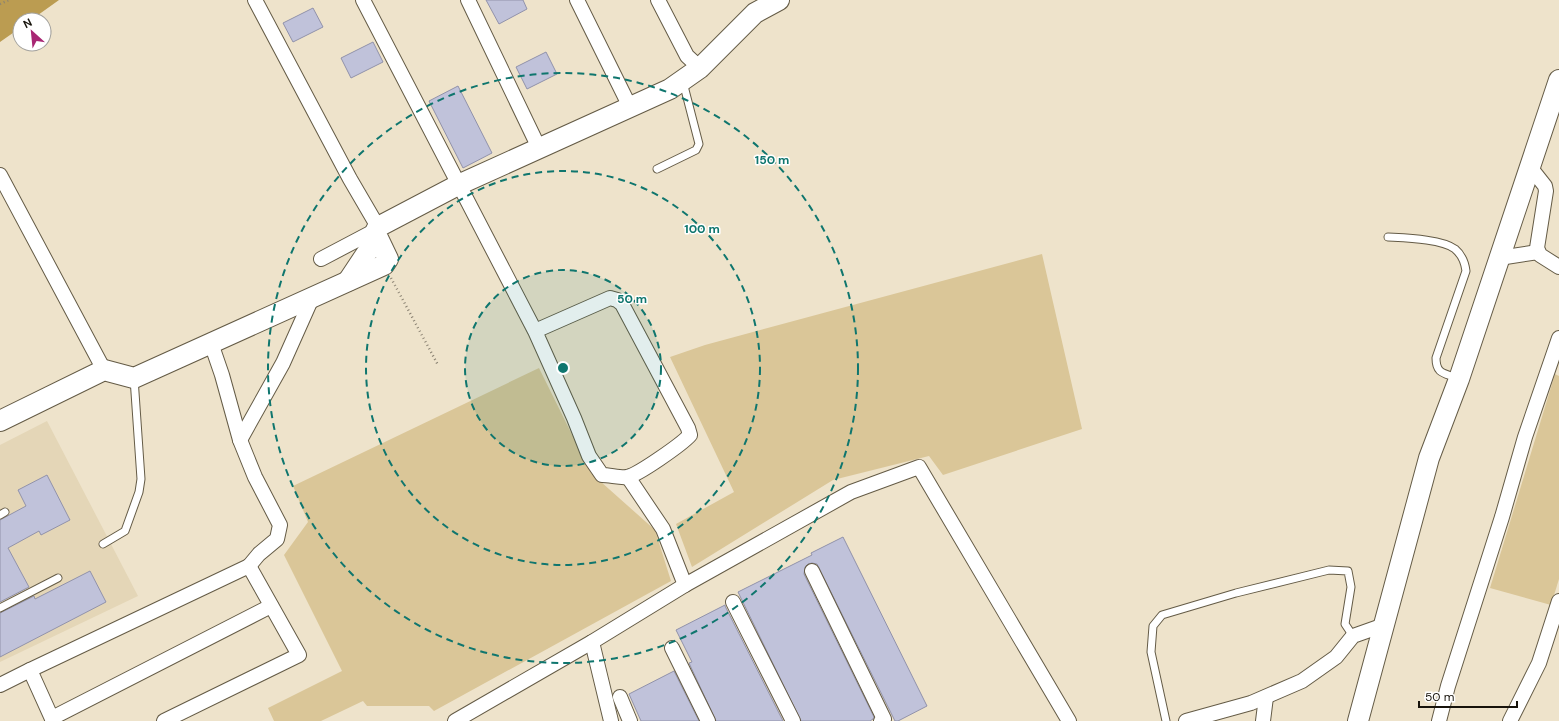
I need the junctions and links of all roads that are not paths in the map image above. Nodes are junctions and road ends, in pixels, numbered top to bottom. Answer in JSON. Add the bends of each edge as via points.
{"nodes":[{"id":1,"x":255,"y":0,"type":"edge"},
{"id":2,"x":363,"y":0,"type":"edge"},
{"id":3,"x":468,"y":0,"type":"edge"},
{"id":4,"x":577,"y":0,"type":"edge"},
{"id":5,"x":658,"y":0,"type":"edge"},
{"id":6,"x":779,"y":0,"type":"edge"},
{"id":7,"x":700,"y":68,"type":"junction"},
{"id":8,"x":682,"y":80,"type":"junction"},
{"id":9,"x":1559,"y":80,"type":"edge"},
{"id":10,"x":630,"y":107,"type":"junction"},
{"id":11,"x":539,"y":148,"type":"junction"},
{"id":12,"x":1530,"y":167,"type":"junction"},
{"id":13,"x":657,"y":169,"type":"dead end"},
{"id":14,"x":0,"y":175,"type":"edge"},
{"id":15,"x":458,"y":185,"type":"junction"},
{"id":16,"x":378,"y":232,"type":"junction"},
{"id":17,"x":1388,"y":237,"type":"dead end"},
{"id":18,"x":1538,"y":252,"type":"junction"},
{"id":19,"x":1500,"y":258,"type":"junction"},
{"id":20,"x":321,"y":259,"type":"dead end"},
{"id":21,"x":1559,"y":266,"type":"edge"},
{"id":22,"x":348,"y":281,"type":"junction"},
{"id":23,"x":312,"y":298,"type":"junction"},
{"id":24,"x":534,"y":331,"type":"junction"},
{"id":25,"x":1559,"y":338,"type":"edge"},
{"id":26,"x":211,"y":344,"type":"junction"},
{"id":27,"x":1554,"y":366,"type":"edge"},
{"id":28,"x":104,"y":370,"type":"junction"},
{"id":29,"x":134,"y":378,"type":"junction"},
{"id":30,"x":1459,"y":379,"type":"junction"},
{"id":31,"x":0,"y":422,"type":"edge"},
{"id":32,"x":240,"y":440,"type":"junction"},
{"id":33,"x":628,"y":477,"type":"junction"},
{"id":34,"x":103,"y":544,"type":"dead end"},
{"id":35,"x":249,"y":566,"type":"junction"},
{"id":36,"x":812,"y":571,"type":"dead end"},
{"id":37,"x":58,"y":578,"type":"dead end"},
{"id":38,"x":686,"y":586,"type":"junction"},
{"id":39,"x":1559,"y":601,"type":"edge"},
{"id":40,"x":733,"y":602,"type":"dead end"},
{"id":41,"x":271,"y":606,"type":"junction"},
{"id":42,"x":0,"y":608,"type":"edge"},
{"id":43,"x":1384,"y":625,"type":"junction"},
{"id":44,"x":1353,"y":636,"type":"junction"},
{"id":45,"x":592,"y":642,"type":"junction"},
{"id":46,"x":672,"y":648,"type":"dead end"},
{"id":47,"x":30,"y":670,"type":"junction"},
{"id":48,"x":0,"y":684,"type":"edge"},
{"id":49,"x":620,"y":697,"type":"dead end"},
{"id":50,"x":1266,"y":697,"type":"junction"},
{"id":51,"x":53,"y":719,"type":"edge"},
{"id":52,"x":1192,"y":720,"type":"edge"},
{"id":53,"x":164,"y":721,"type":"edge"},
{"id":54,"x":456,"y":721,"type":"edge"},
{"id":55,"x":611,"y":721,"type":"edge"},
{"id":56,"x":630,"y":721,"type":"edge"},
{"id":57,"x":708,"y":721,"type":"edge"},
{"id":58,"x":792,"y":721,"type":"edge"},
{"id":59,"x":881,"y":721,"type":"edge"},
{"id":60,"x":1069,"y":721,"type":"edge"},
{"id":61,"x":1166,"y":721,"type":"edge"},
{"id":62,"x":1263,"y":721,"type":"edge"},
{"id":63,"x":1358,"y":721,"type":"edge"},
{"id":64,"x":1439,"y":721,"type":"edge"},
{"id":65,"x":1510,"y":721,"type":"edge"}],
"edges":[{"from":1,"to":16,"type":"street"},
{"from":2,"to":15,"type":"street"},
{"from":3,"to":11,"type":"street"},
{"from":4,"to":10,"type":"street"},
{"from":5,"to":7,"type":"street","via":[[687,56]]},
{"from":6,"to":7,"type":"street","via":[[755,13]]},
{"from":7,"to":8,"type":"street"},
{"from":8,"to":10,"type":"street","via":[[670,89]]},
{"from":8,"to":13,"type":"lane","via":[[699,144],[696,150]]},
{"from":9,"to":12,"type":"street"},
{"from":10,"to":11,"type":"street"},
{"from":11,"to":15,"type":"street"},
{"from":12,"to":18,"type":"street","via":[[1546,191]]},
{"from":12,"to":19,"type":"street"},
{"from":14,"to":28,"type":"street"},
{"from":15,"to":16,"type":"street"},
{"from":15,"to":24,"type":"street"},
{"from":16,"to":20,"type":"street"},
{"from":16,"to":22,"type":"street"},
{"from":16,"to":22,"type":"street","via":[[388,259],[384,265]]},
{"from":17,"to":30,"type":"lane","via":[[1426,240],[1448,245],[1460,254],[1465,264],[1466,272],[1436,358],[1438,370]]},
{"from":18,"to":19,"type":"street"},
{"from":18,"to":21,"type":"street"},
{"from":19,"to":30,"type":"street"},
{"from":22,"to":23,"type":"street"},
{"from":23,"to":26,"type":"street"},
{"from":23,"to":32,"type":"street","via":[[283,363]]},
{"from":24,"to":33,"type":"street","via":[[589,456],[602,474]]},
{"from":24,"to":33,"type":"street","via":[[610,298],[622,304],[690,435]]},
{"from":25,"to":27,"type":"street"},
{"from":26,"to":29,"type":"street"},
{"from":26,"to":32,"type":"street"},
{"from":27,"to":64,"type":"street","via":[[1525,437]]},
{"from":28,"to":29,"type":"street"},
{"from":28,"to":31,"type":"street"},
{"from":29,"to":34,"type":"lane","via":[[141,479],[139,492],[125,531]]},
{"from":30,"to":43,"type":"street","via":[[1429,458]]},
{"from":32,"to":35,"type":"street","via":[[255,477],[280,524],[277,538]]},
{"from":33,"to":38,"type":"street","via":[[663,529]]},
{"from":35,"to":41,"type":"street"},
{"from":35,"to":47,"type":"street"},
{"from":36,"to":59,"type":"street","via":[[884,719]]},
{"from":37,"to":42,"type":"lane"},
{"from":38,"to":45,"type":"street"},
{"from":38,"to":60,"type":"street","via":[[851,492],[919,467]]},
{"from":39,"to":65,"type":"street","via":[[1539,663]]},
{"from":40,"to":58,"type":"street"},
{"from":41,"to":51,"type":"street"},
{"from":41,"to":53,"type":"street","via":[[299,655]]},
{"from":43,"to":44,"type":"street"},
{"from":43,"to":63,"type":"street"},
{"from":44,"to":50,"type":"street","via":[[1336,657],[1302,681]]},
{"from":44,"to":61,"type":"lane","via":[[1345,624],[1351,587],[1348,572],[1329,570],[1162,615],[1153,626],[1152,652]]},
{"from":45,"to":54,"type":"street"},
{"from":45,"to":55,"type":"street"},
{"from":46,"to":57,"type":"street"},
{"from":47,"to":48,"type":"street"},
{"from":47,"to":51,"type":"street"},
{"from":49,"to":56,"type":"street"},
{"from":50,"to":52,"type":"street"},
{"from":50,"to":62,"type":"street"}]}
